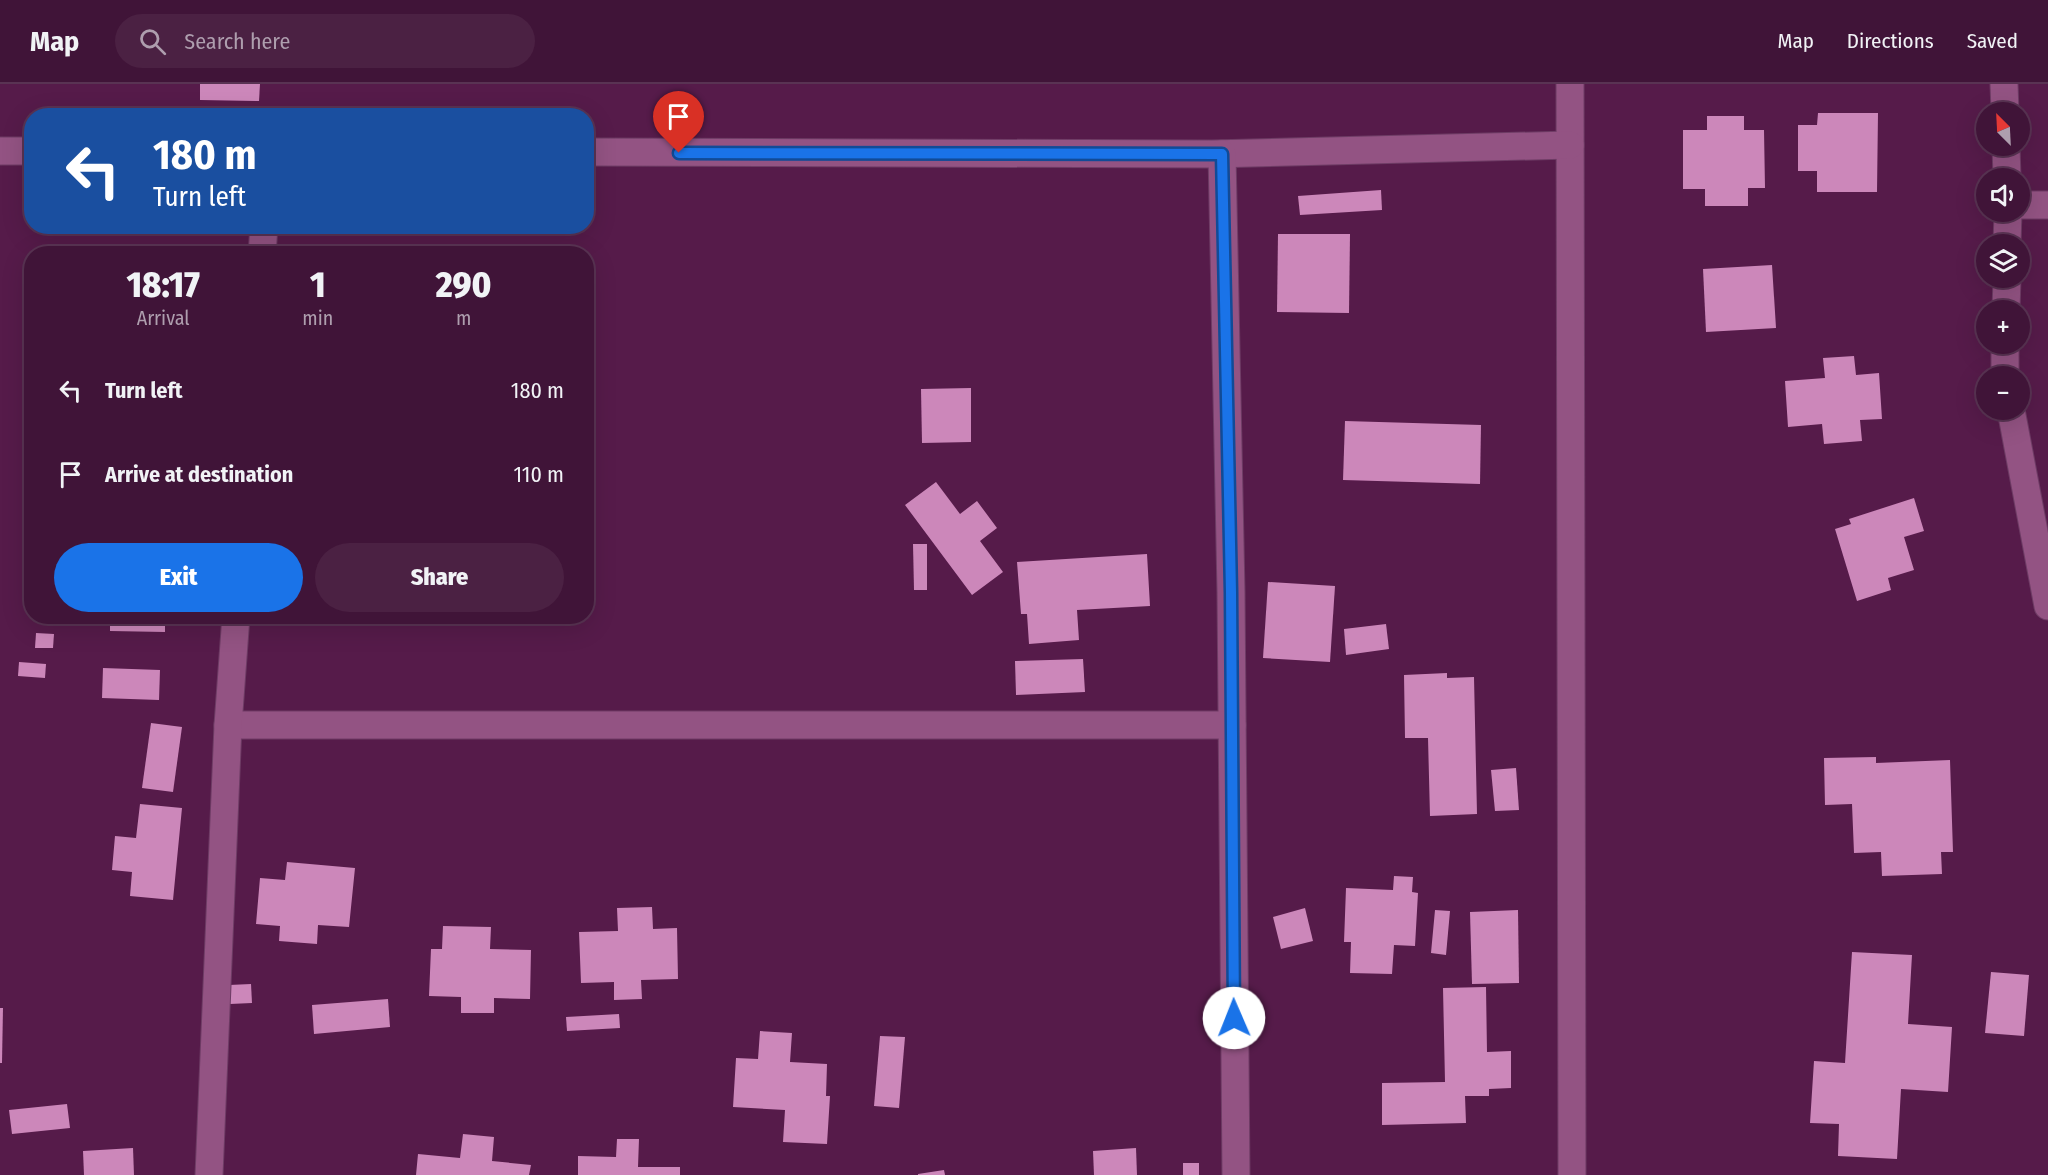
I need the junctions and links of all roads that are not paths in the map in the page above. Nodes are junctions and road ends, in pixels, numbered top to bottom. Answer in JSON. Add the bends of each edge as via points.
{"nodes":[{"id":1,"x":1570,"y":84,"type":"edge"},
{"id":2,"x":2004,"y":84,"type":"edge"},
{"id":3,"x":2005,"y":102,"type":"edge"},
{"id":4,"x":1570,"y":146,"type":"junction"},
{"id":5,"x":0,"y":151,"type":"edge"},
{"id":6,"x":24,"y":151,"type":"edge"},
{"id":7,"x":594,"y":152,"type":"edge"},
{"id":8,"x":1222,"y":154,"type":"junction"},
{"id":9,"x":2030,"y":205,"type":"edge"},
{"id":10,"x":2048,"y":205,"type":"edge"},
{"id":11,"x":2013,"y":420,"type":"edge"},
{"id":12,"x":2048,"y":606,"type":"edge"},
{"id":13,"x":235,"y":624,"type":"edge"},
{"id":14,"x":228,"y":725,"type":"junction"},
{"id":15,"x":1232,"y":725,"type":"junction"},
{"id":16,"x":209,"y":1175,"type":"edge"},
{"id":17,"x":1236,"y":1175,"type":"edge"},
{"id":18,"x":1572,"y":1175,"type":"edge"}],
"edges":[{"from":1,"to":4,"type":"street"},
{"from":2,"to":3,"type":"street"},
{"from":4,"to":8,"type":"street"},
{"from":4,"to":18,"type":"street"},
{"from":5,"to":6,"type":"street"},
{"from":7,"to":8,"type":"street"},
{"from":8,"to":15,"type":"street"},
{"from":9,"to":10,"type":"street"},
{"from":11,"to":12,"type":"street"},
{"from":13,"to":14,"type":"street"},
{"from":14,"to":15,"type":"street"},
{"from":14,"to":16,"type":"street"},
{"from":15,"to":17,"type":"street"}]}
